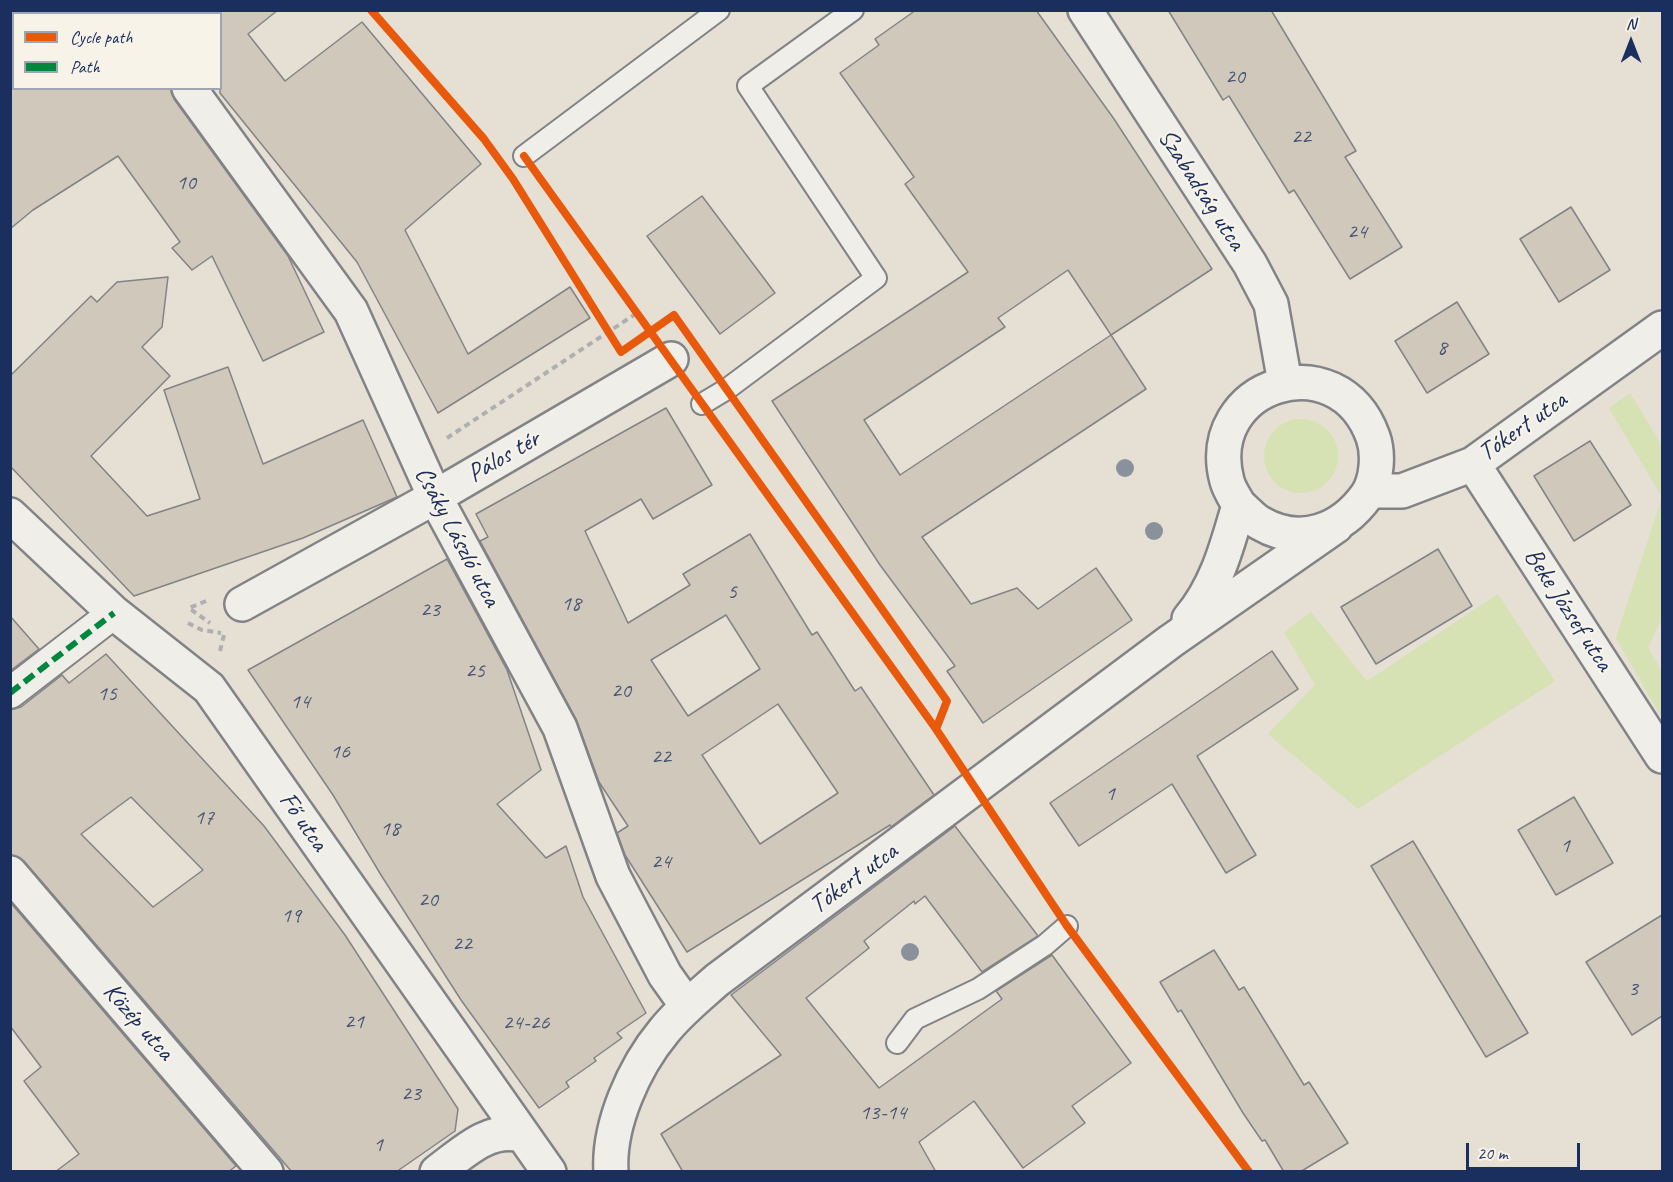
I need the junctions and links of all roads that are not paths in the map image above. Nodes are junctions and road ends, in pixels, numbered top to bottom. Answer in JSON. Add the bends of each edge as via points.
{"nodes":[{"id":1,"x":719,"y":10,"type":"edge"},
{"id":2,"x":853,"y":10,"type":"edge"},
{"id":3,"x":1085,"y":10,"type":"edge"},
{"id":4,"x":190,"y":90,"type":"edge"},
{"id":5,"x":524,"y":156,"type":"dead end"},
{"id":6,"x":1662,"y":328,"type":"edge"},
{"id":7,"x":671,"y":359,"type":"dead end"},
{"id":8,"x":1285,"y":383,"type":"junction"},
{"id":9,"x":702,"y":404,"type":"dead end"},
{"id":10,"x":1473,"y":464,"type":"junction"},
{"id":11,"x":1370,"y":491,"type":"junction"},
{"id":12,"x":435,"y":497,"type":"junction"},
{"id":13,"x":1239,"y":506,"type":"junction"},
{"id":14,"x":10,"y":515,"type":"edge"},
{"id":15,"x":1336,"y":526,"type":"junction"},
{"id":16,"x":242,"y":604,"type":"dead end"},
{"id":17,"x":114,"y":613,"type":"junction"},
{"id":18,"x":1171,"y":641,"type":"junction"},
{"id":19,"x":10,"y":693,"type":"edge"},
{"id":20,"x":1662,"y":756,"type":"edge"},
{"id":21,"x":10,"y":873,"type":"edge"},
{"id":22,"x":1067,"y":926,"type":"dead end"},
{"id":23,"x":687,"y":1006,"type":"junction"},
{"id":24,"x":897,"y":1043,"type":"dead end"},
{"id":25,"x":522,"y":1135,"type":"junction"},
{"id":26,"x":266,"y":1172,"type":"edge"},
{"id":27,"x":437,"y":1172,"type":"edge"},
{"id":28,"x":549,"y":1172,"type":"edge"},
{"id":29,"x":611,"y":1172,"type":"edge"}],
"edges":[{"from":1,"to":5,"type":"lane"},
{"from":2,"to":9,"type":"lane","via":[[748,86],[876,278]]},
{"from":3,"to":8,"type":"street","name":"Szabadság utca","via":[[1250,264],[1271,304]]},
{"from":4,"to":12,"type":"street","name":"Csáky László utca","via":[[351,311]]},
{"from":6,"to":10,"type":"street","name":"Tókert utca"},
{"from":7,"to":12,"type":"street","name":"Pálos tér"},
{"from":8,"to":11,"type":"street","name":"Tókert utca","via":[[1310,382],[1333,388],[1352,402],[1367,421],[1376,444],[1376,468]]},
{"from":8,"to":13,"type":"street","name":"Tókert utca","via":[[1261,392],[1241,409],[1228,431],[1223,457],[1227,483]]},
{"from":10,"to":11,"type":"street","name":"Tókert utca","via":[[1402,491]]},
{"from":10,"to":20,"type":"street","name":"Beke József utca"},
{"from":11,"to":15,"type":"street","name":"Tókert utca","via":[[1355,511]]},
{"from":12,"to":16,"type":"street","name":"Pálos tér"},
{"from":12,"to":23,"type":"street","name":"Csáky László utca","via":[[560,728],[613,876],[665,975]]},
{"from":13,"to":15,"type":"street","name":"Tókert utca","via":[[1259,523],[1284,533],[1310,534]]},
{"from":13,"to":18,"type":"street","name":"Tókert utca","via":[[1214,582],[1201,606]]},
{"from":14,"to":17,"type":"street","name":"Fő utca"},
{"from":15,"to":18,"type":"street","name":"Tókert utca"},
{"from":17,"to":19,"type":"street"},
{"from":17,"to":25,"type":"street","name":"Fő utca","via":[[209,687]]},
{"from":18,"to":23,"type":"street","name":"Tókert utca"},
{"from":21,"to":26,"type":"street","name":"Közép utca"},
{"from":22,"to":24,"type":"lane","via":[[978,989],[915,1020]]},
{"from":23,"to":29,"type":"street","name":"Tókert utca","via":[[663,1031],[635,1078],[621,1111]]},
{"from":25,"to":27,"type":"street","via":[[506,1131],[487,1136]]},
{"from":25,"to":28,"type":"street","name":"Fő utca"}]}
